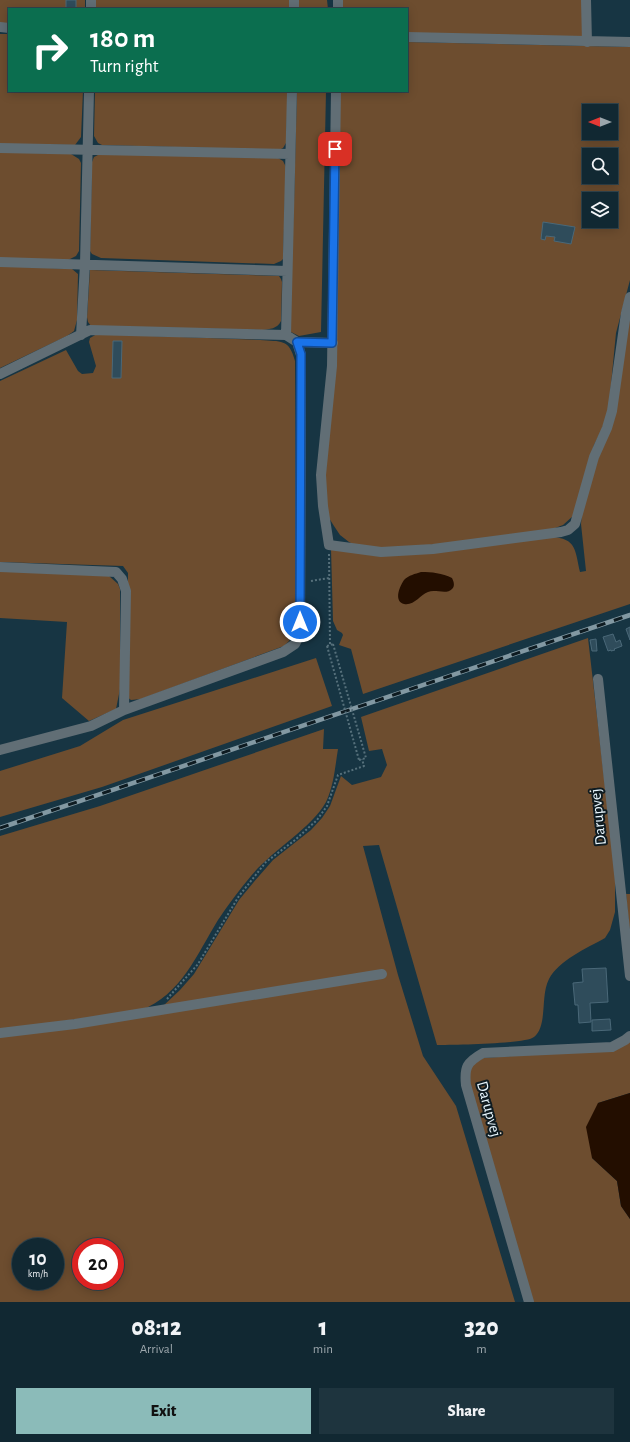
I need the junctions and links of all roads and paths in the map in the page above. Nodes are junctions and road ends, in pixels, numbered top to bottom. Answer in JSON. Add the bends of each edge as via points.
{"nodes":[{"id":1,"x":586,"y":0,"type":"edge"},
{"id":2,"x":408,"y":37,"type":"edge"},
{"id":3,"x":587,"y":42,"type":"junction"},
{"id":4,"x":630,"y":42,"type":"edge"},
{"id":5,"x":89,"y":92,"type":"edge"},
{"id":6,"x":292,"y":92,"type":"edge"},
{"id":7,"x":336,"y":92,"type":"edge"},
{"id":8,"x":0,"y":148,"type":"edge"},
{"id":9,"x":88,"y":150,"type":"junction"},
{"id":10,"x":290,"y":154,"type":"junction"},
{"id":11,"x":0,"y":262,"type":"edge"},
{"id":12,"x":85,"y":264,"type":"junction"},
{"id":13,"x":287,"y":271,"type":"junction"},
{"id":14,"x":630,"y":297,"type":"edge"},
{"id":15,"x":82,"y":335,"type":"junction"},
{"id":16,"x":286,"y":335,"type":"junction"},
{"id":17,"x":297,"y":342,"type":"junction"},
{"id":18,"x":332,"y":343,"type":"junction"},
{"id":19,"x":0,"y":374,"type":"edge"},
{"id":20,"x":329,"y":545,"type":"junction"},
{"id":21,"x":0,"y":566,"type":"edge"},
{"id":22,"x":329,"y":578,"type":"junction"},
{"id":23,"x":301,"y":583,"type":"junction"},
{"id":24,"x":330,"y":645,"type":"junction"},
{"id":25,"x":598,"y":679,"type":"dead end"},
{"id":26,"x":124,"y":710,"type":"junction"},
{"id":27,"x":0,"y":750,"type":"edge"},
{"id":28,"x":362,"y":759,"type":"junction"},
{"id":29,"x":382,"y":974,"type":"dead end"},
{"id":30,"x":630,"y":976,"type":"edge"},
{"id":31,"x":154,"y":1011,"type":"junction"},
{"id":32,"x":0,"y":1033,"type":"edge"},
{"id":33,"x":630,"y":1036,"type":"edge"},
{"id":34,"x":529,"y":1302,"type":"edge"}],
"edges":[{"from":1,"to":3,"type":"lane"},
{"from":2,"to":3,"type":"lane"},
{"from":3,"to":4,"type":"lane"},
{"from":5,"to":9,"type":"lane"},
{"from":6,"to":10,"type":"lane"},
{"from":7,"to":18,"type":"lane"},
{"from":8,"to":9,"type":"lane"},
{"from":9,"to":10,"type":"lane"},
{"from":9,"to":12,"type":"lane"},
{"from":10,"to":13,"type":"lane"},
{"from":11,"to":12,"type":"lane"},
{"from":12,"to":13,"type":"lane"},
{"from":12,"to":15,"type":"lane"},
{"from":13,"to":16,"type":"lane"},
{"from":14,"to":20,"type":"lane","via":[[612,411],[594,457],[575,524],[568,530],[441,548],[381,552]]},
{"from":15,"to":16,"type":"lane","via":[[90,330]]},
{"from":15,"to":19,"type":"lane"},
{"from":16,"to":17,"type":"lane"},
{"from":17,"to":18,"type":"lane"},
{"from":17,"to":23,"type":"lane","via":[[301,354]]},
{"from":18,"to":20,"type":"lane","via":[[321,474]]},
{"from":20,"to":22,"type":"path"},
{"from":21,"to":26,"type":"lane","via":[[116,572],[122,579],[126,591]]},
{"from":22,"to":23,"type":"path"},
{"from":22,"to":24,"type":"path"},
{"from":23,"to":26,"type":"lane","via":[[300,634],[295,644],[283,652]]},
{"from":24,"to":28,"type":"path","bridge":true},
{"from":24,"to":28,"type":"path","bridge":true},
{"from":25,"to":30,"type":"lane","name":"Darupvej"},
{"from":26,"to":27,"type":"lane","via":[[91,726]]},
{"from":28,"to":31,"type":"path","via":[[364,766],[338,775],[327,806],[317,820],[266,862],[240,896],[198,964],[172,995]]},
{"from":29,"to":31,"type":"lane"},
{"from":31,"to":32,"type":"lane"},
{"from":33,"to":34,"type":"lane","name":"Darupvej","via":[[612,1047],[482,1053],[468,1064],[466,1084]]}]}
